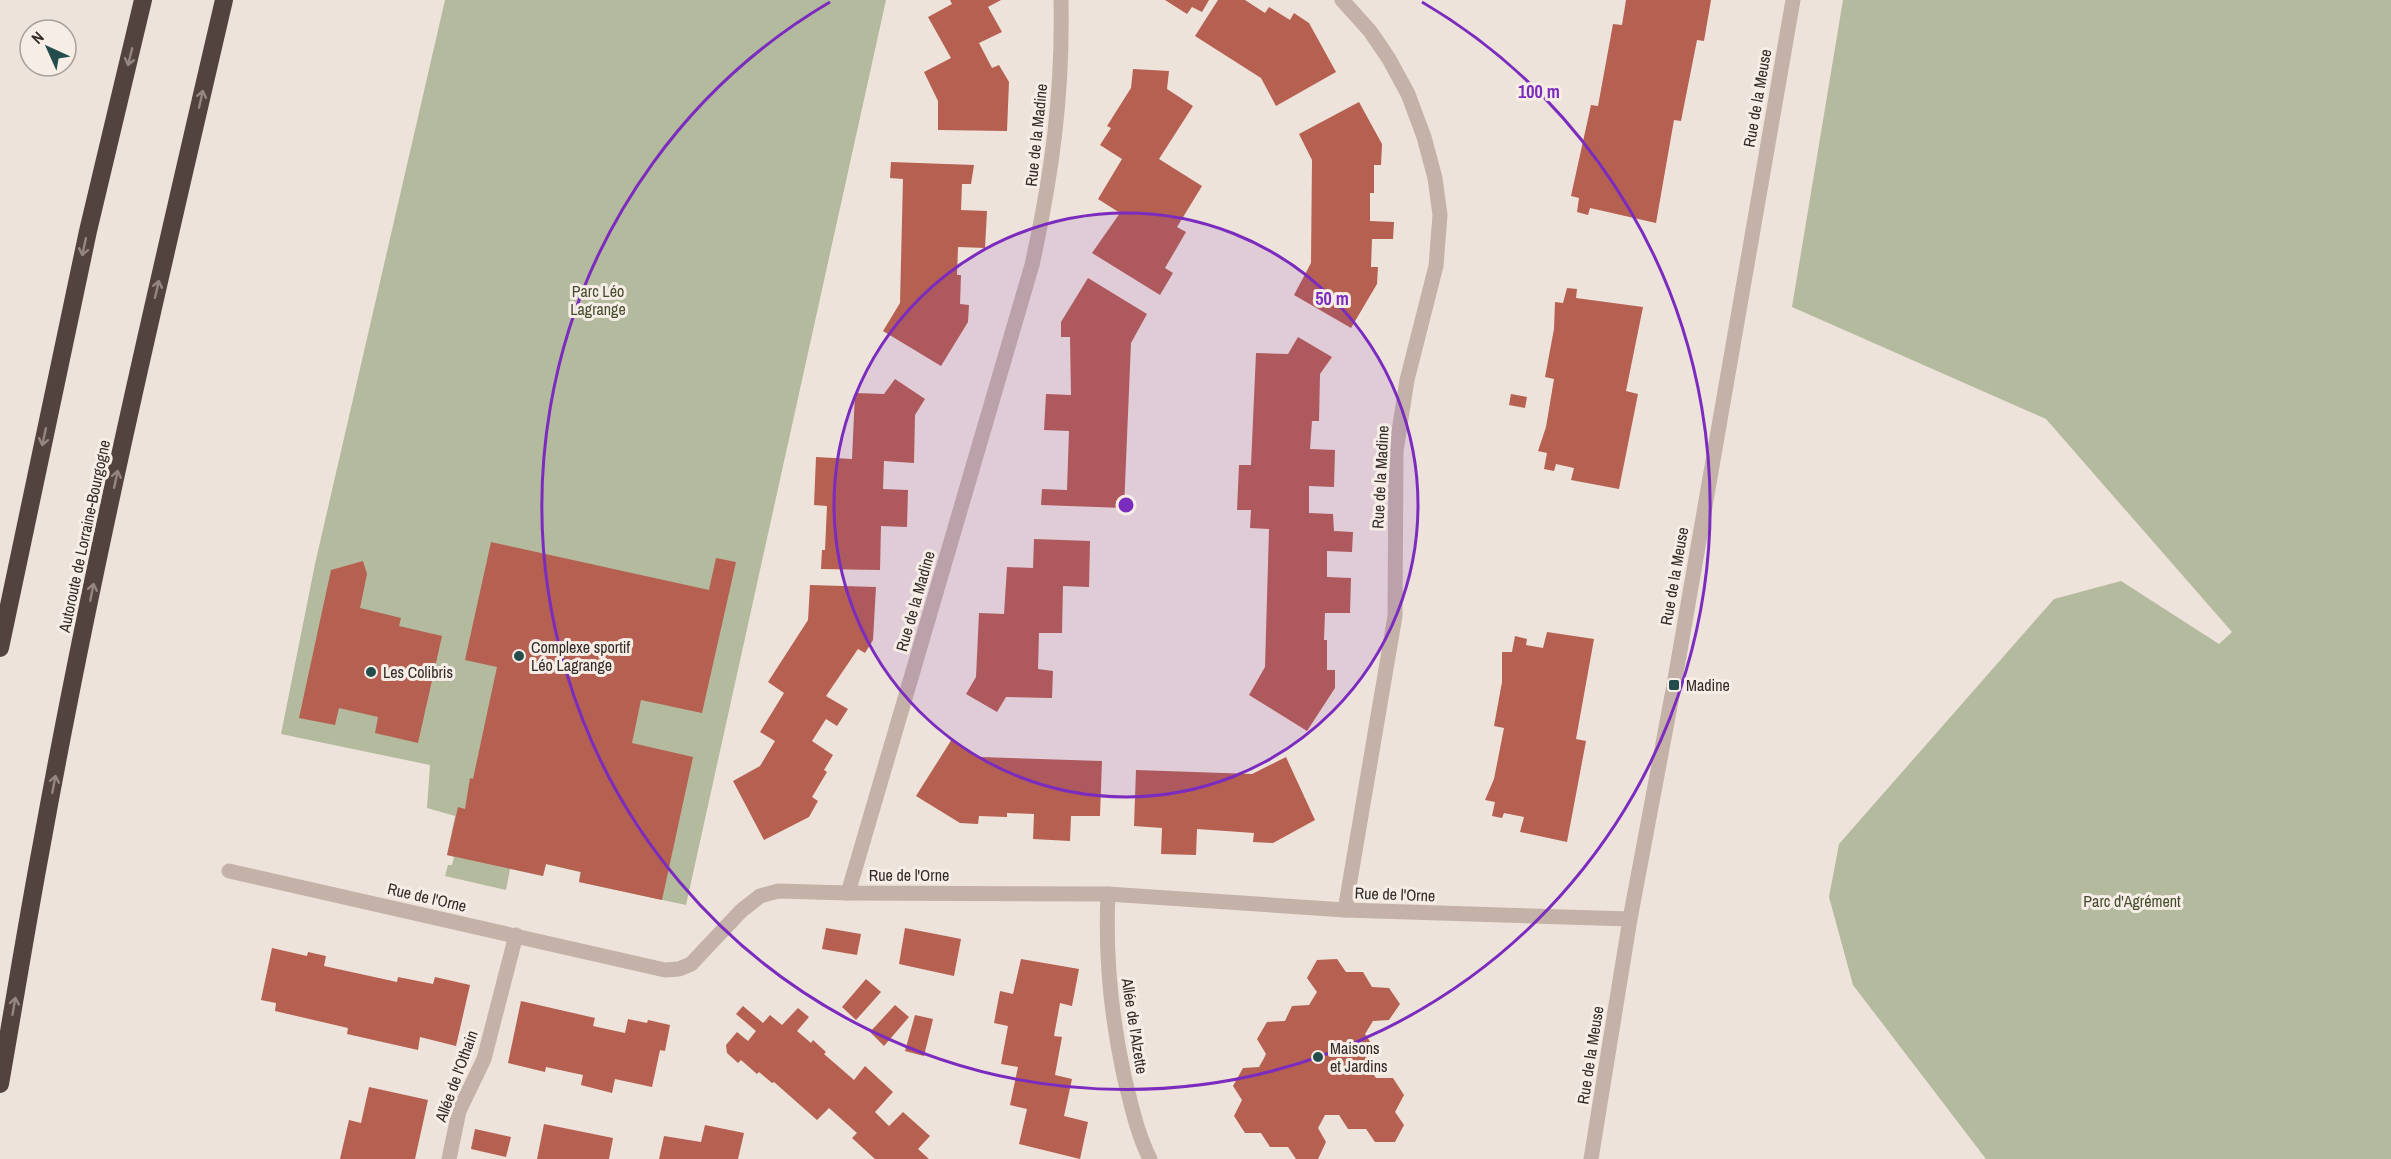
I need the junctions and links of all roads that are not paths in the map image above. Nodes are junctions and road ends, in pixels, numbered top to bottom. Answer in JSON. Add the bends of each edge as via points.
{"nodes":[{"id":1,"x":143,"y":0,"type":"edge"},
{"id":2,"x":224,"y":0,"type":"edge"},
{"id":3,"x":1061,"y":0,"type":"edge"},
{"id":4,"x":1342,"y":0,"type":"edge"},
{"id":5,"x":1793,"y":0,"type":"edge"},
{"id":6,"x":0,"y":648,"type":"edge"},
{"id":7,"x":229,"y":871,"type":"dead end"},
{"id":8,"x":848,"y":893,"type":"junction"},
{"id":9,"x":1108,"y":894,"type":"junction"},
{"id":10,"x":1345,"y":910,"type":"junction"},
{"id":11,"x":1630,"y":919,"type":"junction"},
{"id":12,"x":516,"y":935,"type":"junction"},
{"id":13,"x":0,"y":1084,"type":"edge"},
{"id":14,"x":448,"y":1159,"type":"edge"},
{"id":15,"x":1150,"y":1159,"type":"edge"},
{"id":16,"x":1592,"y":1159,"type":"edge"}],
"edges":[{"from":1,"to":6,"type":"highway","one_way":true,"via":[[88,231]]},
{"from":13,"to":2,"type":"highway","name":"Autoroute de Lorraine-Bourgogne","one_way":true,"via":[[42,841],[103,537]]},
{"from":3,"to":8,"type":"street","name":"Rue de la Madine","via":[[1058,113],[1048,192],[1032,265]]},
{"from":4,"to":10,"type":"street","name":"Rue de la Madine","via":[[1389,59],[1408,94],[1435,178],[1440,215],[1436,266],[1407,380],[1396,451],[1395,616]]},
{"from":5,"to":11,"type":"street","name":"Rue de la Meuse"},
{"from":7,"to":12,"type":"street","name":"Rue de l'Orne"},
{"from":8,"to":9,"type":"street","name":"Rue de l'Orne"},
{"from":8,"to":12,"type":"street","name":"Rue de l'Orne","via":[[778,891],[760,896],[691,964],[679,969],[664,970]]},
{"from":9,"to":10,"type":"street","name":"Rue de l'Orne"},
{"from":9,"to":15,"type":"street","name":"Allée de l'Alzette","via":[[1109,985],[1116,1036],[1142,1143]]},
{"from":10,"to":11,"type":"street","name":"Rue de l'Orne"},
{"from":11,"to":16,"type":"street","name":"Rue de la Meuse"},
{"from":12,"to":14,"type":"street","name":"Allée de l'Othain","via":[[484,1059],[459,1111]]}]}
